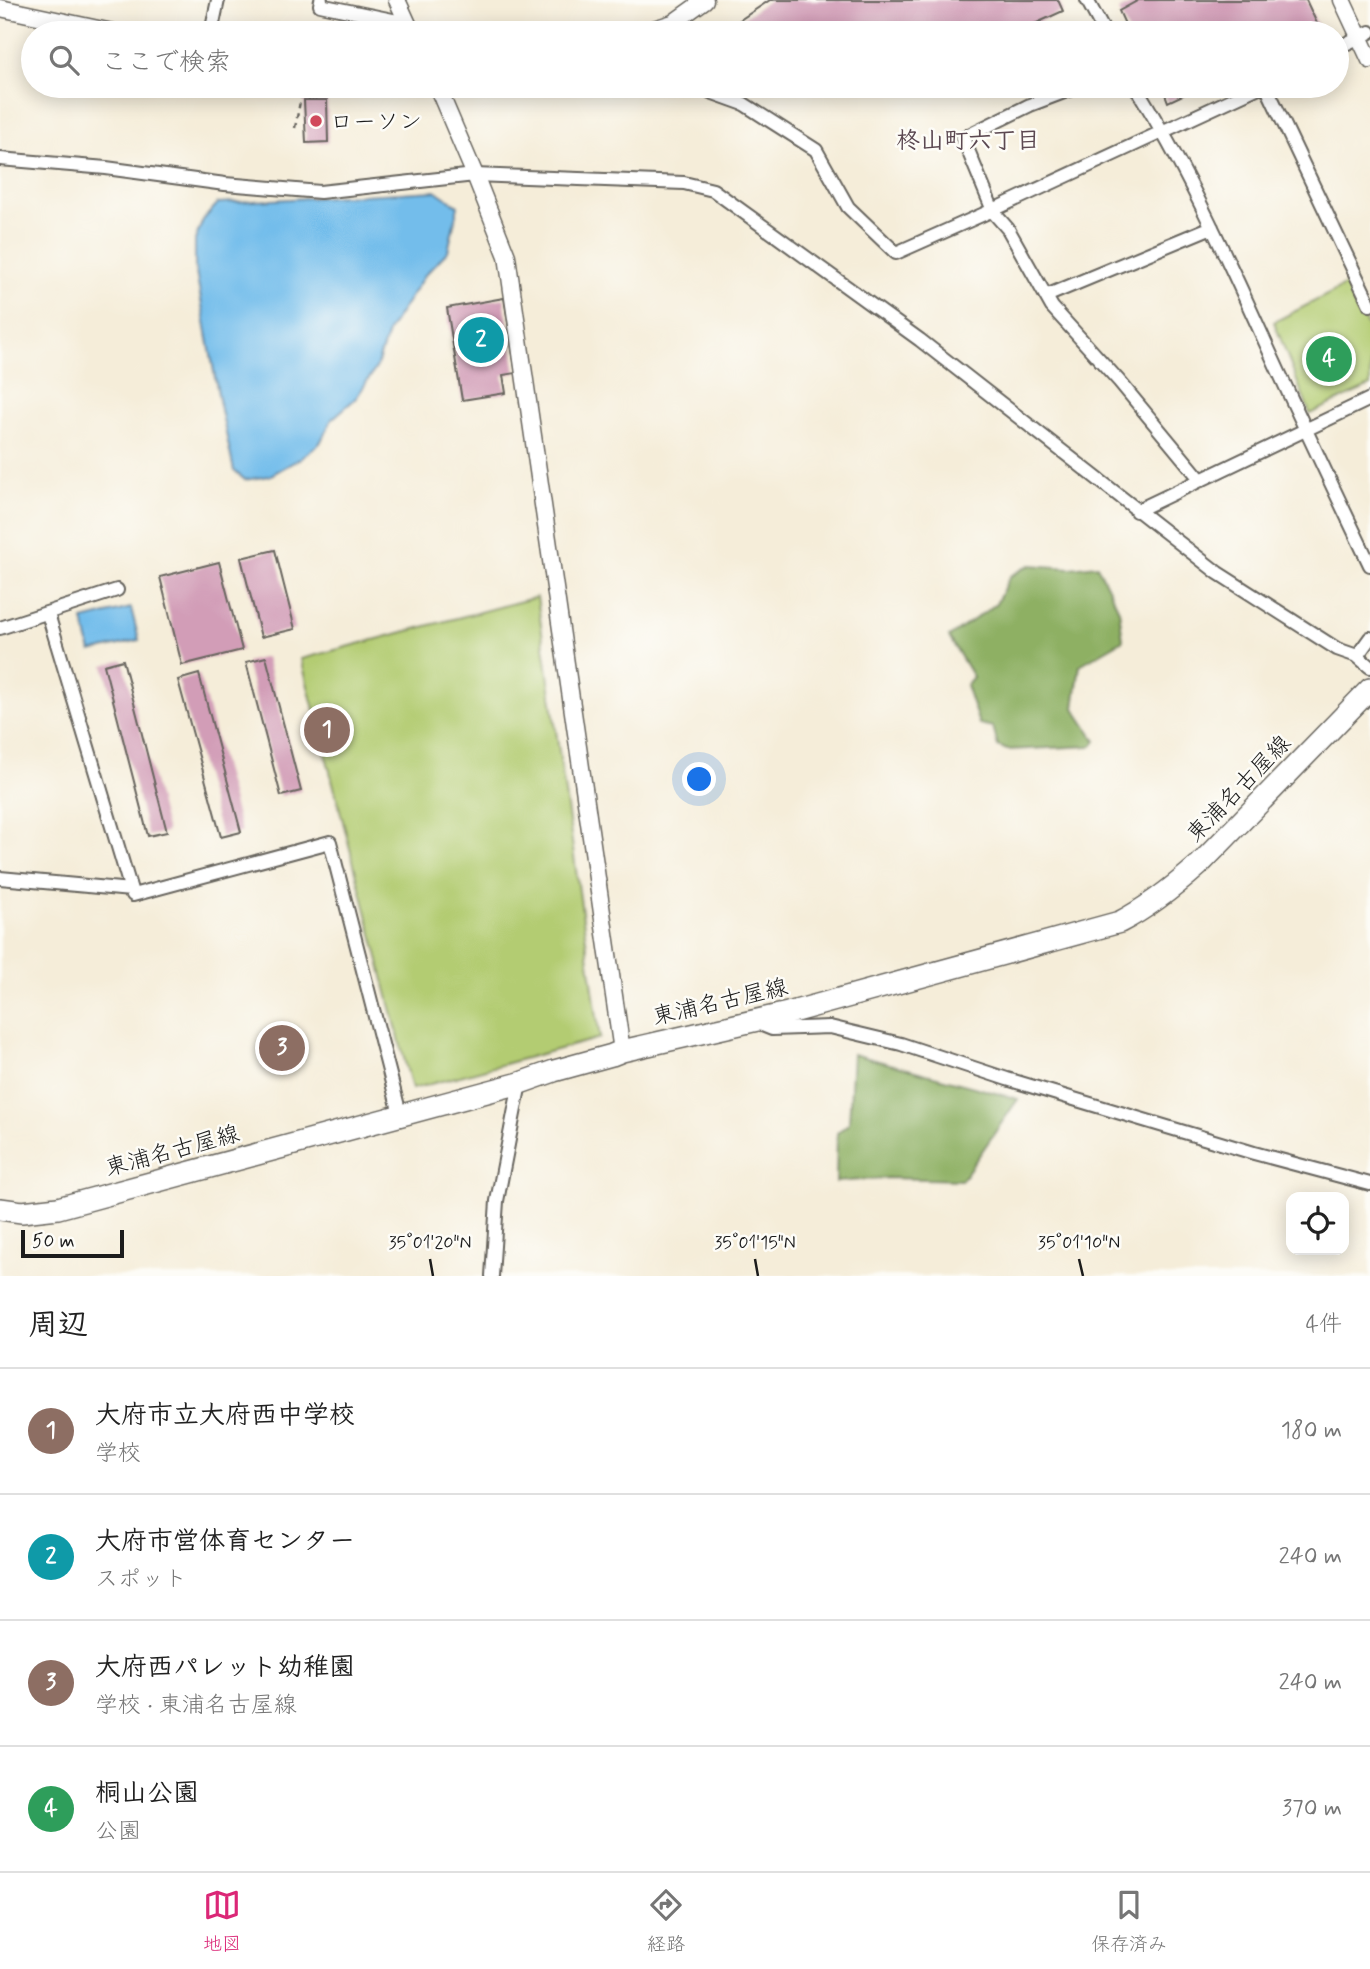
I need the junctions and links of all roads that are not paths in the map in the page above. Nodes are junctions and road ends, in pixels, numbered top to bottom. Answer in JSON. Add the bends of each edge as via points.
{"nodes":[{"id":1,"x":218,"y":0,"type":"edge"},
{"id":2,"x":321,"y":0,"type":"edge"},
{"id":3,"x":397,"y":0,"type":"edge"},
{"id":4,"x":705,"y":0,"type":"edge"},
{"id":5,"x":1087,"y":0,"type":"edge"},
{"id":6,"x":1342,"y":0,"type":"edge"},
{"id":7,"x":0,"y":8,"type":"edge"},
{"id":8,"x":61,"y":21,"type":"edge"},
{"id":9,"x":214,"y":21,"type":"edge"},
{"id":10,"x":382,"y":21,"type":"edge"},
{"id":11,"x":406,"y":21,"type":"edge"},
{"id":12,"x":682,"y":21,"type":"edge"},
{"id":13,"x":1098,"y":21,"type":"edge"},
{"id":14,"x":1365,"y":35,"type":"edge"},
{"id":15,"x":1349,"y":42,"type":"edge"},
{"id":16,"x":1370,"y":60,"type":"edge"},
{"id":17,"x":441,"y":98,"type":"edge"},
{"id":18,"x":727,"y":98,"type":"edge"},
{"id":19,"x":1048,"y":98,"type":"edge"},
{"id":20,"x":1143,"y":98,"type":"edge"},
{"id":21,"x":1237,"y":98,"type":"edge"},
{"id":22,"x":1269,"y":98,"type":"edge"},
{"id":23,"x":1164,"y":131,"type":"junction"},
{"id":24,"x":0,"y":159,"type":"edge"},
{"id":25,"x":475,"y":175,"type":"junction"},
{"id":26,"x":993,"y":210,"type":"junction"},
{"id":27,"x":1212,"y":227,"type":"junction"},
{"id":28,"x":1046,"y":296,"type":"junction"},
{"id":29,"x":1370,"y":305,"type":"edge"},
{"id":30,"x":1370,"y":399,"type":"edge"},
{"id":31,"x":1305,"y":431,"type":"junction"},
{"id":32,"x":1201,"y":480,"type":"junction"},
{"id":33,"x":1136,"y":511,"type":"junction"},
{"id":34,"x":1370,"y":565,"type":"edge"},
{"id":35,"x":117,"y":590,"type":"dead end"},
{"id":36,"x":48,"y":614,"type":"junction"},
{"id":37,"x":0,"y":628,"type":"edge"},
{"id":38,"x":1370,"y":638,"type":"edge"},
{"id":39,"x":1357,"y":656,"type":"junction"},
{"id":40,"x":1370,"y":667,"type":"edge"},
{"id":41,"x":1370,"y":690,"type":"edge"},
{"id":42,"x":0,"y":878,"type":"edge"},
{"id":43,"x":131,"y":890,"type":"junction"},
{"id":44,"x":752,"y":1022,"type":"junction"},
{"id":45,"x":622,"y":1051,"type":"junction"},
{"id":46,"x":520,"y":1083,"type":"junction"},
{"id":47,"x":400,"y":1114,"type":"junction"},
{"id":48,"x":1370,"y":1184,"type":"edge"},
{"id":49,"x":0,"y":1209,"type":"edge"},
{"id":50,"x":492,"y":1276,"type":"edge"}],
"edges":[{"from":1,"to":9,"type":"street"},
{"from":2,"to":10,"type":"street","via":[[320,5]]},
{"from":3,"to":11,"type":"street"},
{"from":4,"to":12,"type":"street"},
{"from":5,"to":13,"type":"street"},
{"from":6,"to":14,"type":"street"},
{"from":7,"to":8,"type":"street"},
{"from":14,"to":15,"type":"street"},
{"from":14,"to":16,"type":"street"},
{"from":17,"to":25,"type":"street"},
{"from":18,"to":26,"type":"street","via":[[816,149],[848,207],[896,253]]},
{"from":19,"to":26,"type":"street","via":[[963,138]]},
{"from":20,"to":23,"type":"street"},
{"from":21,"to":23,"type":"street"},
{"from":22,"to":29,"type":"street"},
{"from":23,"to":26,"type":"street"},
{"from":23,"to":27,"type":"street"},
{"from":24,"to":25,"type":"street","via":[[320,192]]},
{"from":25,"to":33,"type":"street","via":[[684,183],[713,190],[920,340]]},
{"from":25,"to":45,"type":"street","via":[[507,256]]},
{"from":26,"to":28,"type":"street"},
{"from":27,"to":28,"type":"street"},
{"from":27,"to":31,"type":"street"},
{"from":28,"to":32,"type":"street"},
{"from":30,"to":31,"type":"street"},
{"from":31,"to":32,"type":"street"},
{"from":31,"to":34,"type":"street"},
{"from":32,"to":33,"type":"street"},
{"from":33,"to":39,"type":"street","via":[[1218,573],[1337,649]]},
{"from":35,"to":36,"type":"street"},
{"from":36,"to":37,"type":"street"},
{"from":36,"to":43,"type":"street"},
{"from":38,"to":39,"type":"street"},
{"from":39,"to":40,"type":"street"},
{"from":41,"to":44,"type":"main road","name":"東浦名古屋線","via":[[1199,865],[1143,910],[1100,928]]},
{"from":42,"to":43,"type":"street"},
{"from":43,"to":47,"type":"street","via":[[133,895],[330,842]]},
{"from":44,"to":45,"type":"main road","name":"東浦名古屋線"},
{"from":44,"to":48,"type":"street","via":[[772,1028],[830,1027],[901,1044]]},
{"from":45,"to":46,"type":"main road","name":"東浦名古屋線"},
{"from":46,"to":47,"type":"main road","name":"東浦名古屋線"},
{"from":46,"to":50,"type":"street","via":[[497,1201]]},
{"from":47,"to":49,"type":"main road","name":"東浦名古屋線","via":[[58,1208],[22,1213]]}]}
